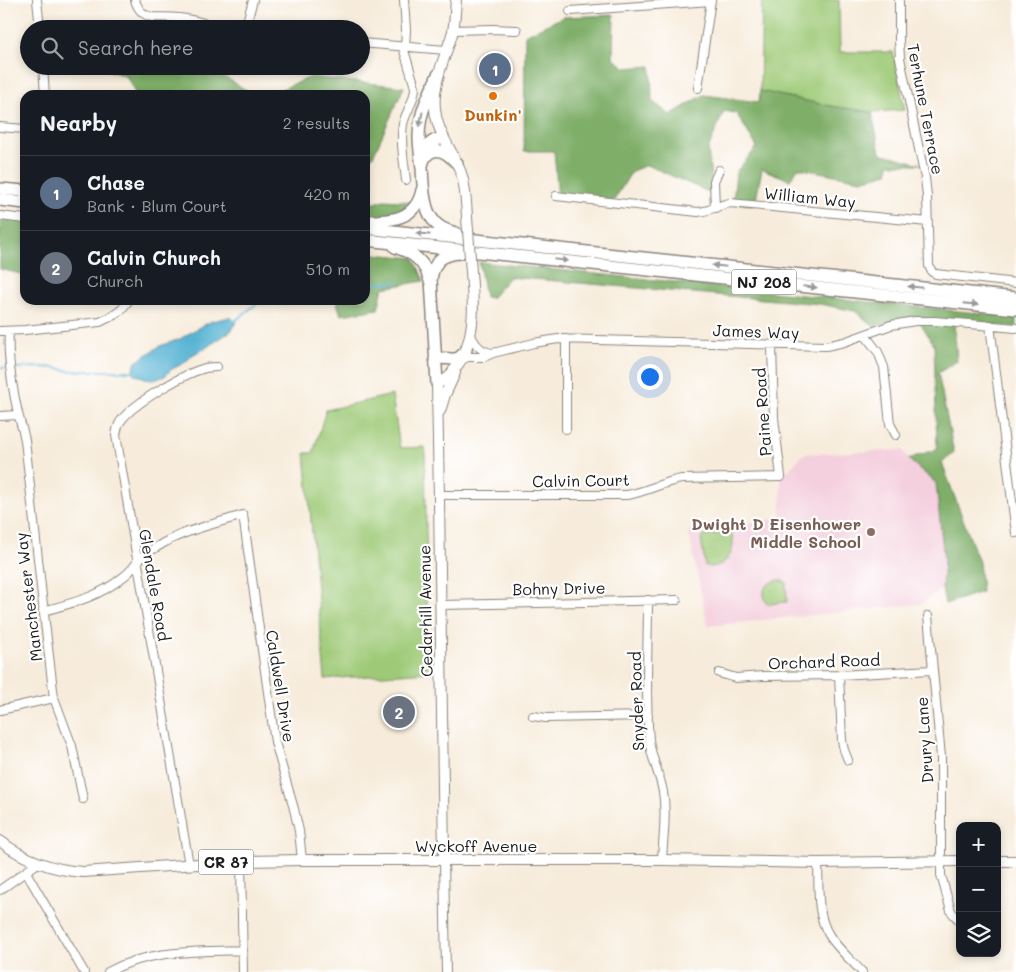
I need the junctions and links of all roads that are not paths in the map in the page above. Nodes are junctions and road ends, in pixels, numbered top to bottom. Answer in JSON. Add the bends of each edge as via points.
{"nodes":[{"id":1,"x":37,"y":0,"type":"edge"},
{"id":2,"x":135,"y":0,"type":"edge"},
{"id":3,"x":253,"y":0,"type":"edge"},
{"id":4,"x":404,"y":0,"type":"edge"},
{"id":5,"x":456,"y":0,"type":"edge"},
{"id":6,"x":711,"y":0,"type":"edge"},
{"id":7,"x":899,"y":0,"type":"edge"},
{"id":8,"x":570,"y":11,"type":"dead end"},
{"id":9,"x":39,"y":20,"type":"edge"},
{"id":10,"x":192,"y":20,"type":"edge"},
{"id":11,"x":247,"y":20,"type":"edge"},
{"id":12,"x":453,"y":30,"type":"junction"},
{"id":13,"x":517,"y":30,"type":"dead end"},
{"id":14,"x":370,"y":44,"type":"edge"},
{"id":15,"x":404,"y":47,"type":"junction"},
{"id":16,"x":446,"y":50,"type":"junction"},
{"id":17,"x":43,"y":75,"type":"edge"},
{"id":18,"x":438,"y":75,"type":"junction"},
{"id":19,"x":698,"y":88,"type":"dead end"},
{"id":20,"x":44,"y":90,"type":"edge"},
{"id":21,"x":0,"y":126,"type":"edge"},
{"id":22,"x":20,"y":128,"type":"edge"},
{"id":23,"x":442,"y":134,"type":"junction"},
{"id":24,"x":419,"y":152,"type":"junction"},
{"id":25,"x":457,"y":163,"type":"junction"},
{"id":26,"x":422,"y":166,"type":"junction"},
{"id":27,"x":719,"y":170,"type":"dead end"},
{"id":28,"x":406,"y":180,"type":"dead end"},
{"id":29,"x":423,"y":183,"type":"junction"},
{"id":30,"x":0,"y":189,"type":"edge"},
{"id":31,"x":20,"y":191,"type":"edge"},
{"id":32,"x":556,"y":196,"type":"dead end"},
{"id":33,"x":0,"y":200,"type":"edge"},
{"id":34,"x":20,"y":202,"type":"edge"},
{"id":35,"x":715,"y":208,"type":"junction"},
{"id":36,"x":0,"y":216,"type":"edge"},
{"id":37,"x":20,"y":218,"type":"edge"},
{"id":38,"x":370,"y":221,"type":"edge"},
{"id":39,"x":928,"y":222,"type":"junction"},
{"id":40,"x":370,"y":229,"type":"edge"},
{"id":41,"x":370,"y":241,"type":"edge"},
{"id":42,"x":370,"y":242,"type":"edge"},
{"id":43,"x":559,"y":249,"type":"junction"},
{"id":44,"x":513,"y":255,"type":"junction"},
{"id":45,"x":1016,"y":283,"type":"edge"},
{"id":46,"x":431,"y":285,"type":"junction"},
{"id":47,"x":1016,"y":298,"type":"edge"},
{"id":48,"x":125,"y":305,"type":"edge"},
{"id":49,"x":1016,"y":309,"type":"edge"},
{"id":50,"x":990,"y":325,"type":"junction"},
{"id":51,"x":1016,"y":328,"type":"edge"},
{"id":52,"x":9,"y":330,"type":"junction"},
{"id":53,"x":0,"y":331,"type":"edge"},
{"id":54,"x":471,"y":335,"type":"junction"},
{"id":55,"x":865,"y":335,"type":"junction"},
{"id":56,"x":566,"y":339,"type":"junction"},
{"id":57,"x":772,"y":345,"type":"junction"},
{"id":58,"x":493,"y":353,"type":"junction"},
{"id":59,"x":464,"y":355,"type":"junction"},
{"id":60,"x":435,"y":359,"type":"junction"},
{"id":61,"x":217,"y":367,"type":"dead end"},
{"id":62,"x":436,"y":384,"type":"junction"},
{"id":63,"x":18,"y":415,"type":"junction"},
{"id":64,"x":0,"y":416,"type":"edge"},
{"id":65,"x":566,"y":429,"type":"dead end"},
{"id":66,"x":438,"y":430,"type":"junction"},
{"id":67,"x":896,"y":435,"type":"dead end"},
{"id":68,"x":780,"y":477,"type":"joint"},
{"id":69,"x":439,"y":494,"type":"junction"},
{"id":70,"x":1016,"y":533,"type":"edge"},
{"id":71,"x":138,"y":562,"type":"junction"},
{"id":72,"x":648,"y":600,"type":"junction"},
{"id":73,"x":678,"y":600,"type":"dead end"},
{"id":74,"x":440,"y":605,"type":"junction"},
{"id":75,"x":43,"y":612,"type":"junction"},
{"id":76,"x":928,"y":616,"type":"dead end"},
{"id":77,"x":932,"y":670,"type":"junction"},
{"id":78,"x":719,"y":673,"type":"dead end"},
{"id":79,"x":839,"y":675,"type":"junction"},
{"id":80,"x":54,"y":698,"type":"junction"},
{"id":81,"x":0,"y":710,"type":"edge"},
{"id":82,"x":533,"y":716,"type":"dead end"},
{"id":83,"x":648,"y":716,"type":"junction"},
{"id":84,"x":848,"y":760,"type":"dead end"},
{"id":85,"x":83,"y":799,"type":"dead end"},
{"id":86,"x":0,"y":841,"type":"edge"},
{"id":87,"x":444,"y":859,"type":"junction"},
{"id":88,"x":302,"y":860,"type":"junction"},
{"id":89,"x":662,"y":860,"type":"junction"},
{"id":90,"x":241,"y":861,"type":"junction"},
{"id":91,"x":956,"y":861,"type":"edge"},
{"id":92,"x":1001,"y":861,"type":"edge"},
{"id":93,"x":1016,"y":861,"type":"edge"},
{"id":94,"x":940,"y":862,"type":"junction"},
{"id":95,"x":38,"y":863,"type":"junction"},
{"id":96,"x":818,"y":863,"type":"junction"},
{"id":97,"x":189,"y":865,"type":"junction"},
{"id":98,"x":26,"y":872,"type":"junction"},
{"id":99,"x":0,"y":890,"type":"edge"},
{"id":100,"x":956,"y":917,"type":"edge"},
{"id":101,"x":243,"y":950,"type":"junction"},
{"id":102,"x":84,"y":972,"type":"edge"},
{"id":103,"x":108,"y":972,"type":"edge"},
{"id":104,"x":243,"y":972,"type":"edge"},
{"id":105,"x":446,"y":972,"type":"edge"},
{"id":106,"x":862,"y":972,"type":"edge"}],
"edges":[{"from":1,"to":9,"type":"street"},
{"from":2,"to":10,"type":"street","via":[[139,10],[147,16]]},
{"from":3,"to":11,"type":"street"},
{"from":4,"to":15,"type":"street"},
{"from":5,"to":12,"type":"main road","name":"Cedarhill Avenue"},
{"from":6,"to":8,"type":"street"},
{"from":6,"to":19,"type":"street"},
{"from":7,"to":39,"type":"street","name":"Terhune Terrace","via":[[900,58],[922,159]]},
{"from":12,"to":13,"type":"street"},
{"from":12,"to":16,"type":"main road","name":"Cedarhill Avenue"},
{"from":14,"to":15,"type":"street"},
{"from":15,"to":16,"type":"street"},
{"from":15,"to":28,"type":"street","via":[[415,87],[402,130]]},
{"from":16,"to":18,"type":"main road","name":"Cedarhill Avenue"},
{"from":17,"to":20,"type":"street"},
{"from":18,"to":23,"type":"main road","name":"Cedarhill Avenue","via":[[435,107]]},
{"from":18,"to":24,"type":"highway","one_way":true,"via":[[421,115]]},
{"from":21,"to":22,"type":"street"},
{"from":23,"to":24,"type":"highway","via":[[425,138]]},
{"from":23,"to":25,"type":"main road","name":"Cedarhill Avenue"},
{"from":23,"to":26,"type":"highway","via":[[426,146]]},
{"from":24,"to":26,"type":"highway"},
{"from":25,"to":26,"type":"highway","via":[[444,152],[435,151],[427,154]]},
{"from":25,"to":54,"type":"main road","name":"Cedarhill Avenue","bridge":true,"via":[[464,187],[468,230],[473,317]]},
{"from":26,"to":29,"type":"highway"},
{"from":27,"to":35,"type":"street","via":[[714,180]]},
{"from":29,"to":38,"type":"highway","via":[[420,200],[407,214],[395,219]]},
{"from":29,"to":43,"type":"highway","via":[[432,220],[441,228],[460,234]]},
{"from":30,"to":31,"type":"highway"},
{"from":32,"to":35,"type":"street","name":"William Way","via":[[698,212]]},
{"from":33,"to":34,"type":"highway"},
{"from":35,"to":39,"type":"street","name":"William Way","via":[[730,203]]},
{"from":36,"to":37,"type":"street"},
{"from":39,"to":45,"type":"street","via":[[929,266],[932,272]]},
{"from":43,"to":40,"type":"highway","number":"NJ 208","one_way":true},
{"from":41,"to":44,"type":"highway","number":"NJ 208"},
{"from":42,"to":46,"type":"highway","via":[[414,255],[424,265]]},
{"from":47,"to":43,"type":"highway","number":"NJ 208","one_way":true},
{"from":44,"to":46,"type":"highway","via":[[447,255],[434,267]]},
{"from":44,"to":49,"type":"highway","number":"NJ 208","one_way":true},
{"from":46,"to":60,"type":"highway"},
{"from":48,"to":52,"type":"street","via":[[100,322]]},
{"from":50,"to":51,"type":"street","name":"James Way"},
{"from":50,"to":55,"type":"street","name":"James Way","via":[[916,321],[891,325]]},
{"from":50,"to":70,"type":"street"},
{"from":52,"to":53,"type":"street"},
{"from":52,"to":63,"type":"street","name":"Manchester Way","via":[[8,356]]},
{"from":54,"to":58,"type":"street","via":[[481,349]]},
{"from":54,"to":59,"type":"main road","name":"Cedarhill Avenue"},
{"from":55,"to":57,"type":"street","name":"James Way","via":[[826,346]]},
{"from":55,"to":67,"type":"street","via":[[884,367],[890,424]]},
{"from":56,"to":57,"type":"street","name":"James Way"},
{"from":56,"to":58,"type":"street","name":"James Way","via":[[542,341]]},
{"from":56,"to":65,"type":"street"},
{"from":57,"to":68,"type":"street","name":"Paine Road"},
{"from":58,"to":59,"type":"street","name":"James Way","via":[[484,357],[468,358]]},
{"from":59,"to":60,"type":"highway","via":[[456,365],[449,367]]},
{"from":59,"to":62,"type":"main road","name":"Cedarhill Avenue","via":[[449,377]]},
{"from":59,"to":66,"type":"main road","name":"Cedarhill Avenue","via":[[445,395]]},
{"from":60,"to":62,"type":"highway"},
{"from":61,"to":71,"type":"street","name":"Glendale Road","via":[[195,371],[155,393],[140,402],[119,424],[116,435]]},
{"from":62,"to":66,"type":"main road","name":"Cedarhill Avenue"},
{"from":63,"to":64,"type":"street"},
{"from":63,"to":75,"type":"street","name":"Manchester Way","via":[[25,440]]},
{"from":66,"to":69,"type":"main road","name":"Cedarhill Avenue"},
{"from":68,"to":69,"type":"street","name":"Calvin Court","via":[[682,479],[627,495]]},
{"from":69,"to":74,"type":"main road","name":"Cedarhill Avenue"},
{"from":71,"to":75,"type":"street","via":[[124,577],[102,592]]},
{"from":71,"to":88,"type":"street","name":"Caldwell Drive","via":[[158,546],[179,536],[243,515],[275,742],[294,809]]},
{"from":71,"to":97,"type":"street","name":"Glendale Road"},
{"from":72,"to":73,"type":"street","name":"Bohny Drive"},
{"from":72,"to":74,"type":"street","name":"Bohny Drive"},
{"from":72,"to":83,"type":"street","name":"Snyder Road"},
{"from":74,"to":87,"type":"main road","name":"Cedarhill Avenue"},
{"from":75,"to":80,"type":"street","name":"Manchester Way"},
{"from":76,"to":77,"type":"street","name":"Drury Lane"},
{"from":77,"to":79,"type":"street","name":"Orchard Road"},
{"from":77,"to":94,"type":"street","name":"Drury Lane","via":[[940,757]]},
{"from":78,"to":79,"type":"street","name":"Orchard Road","via":[[736,678]]},
{"from":79,"to":84,"type":"street","via":[[842,741]]},
{"from":80,"to":81,"type":"street"},
{"from":80,"to":85,"type":"street","name":"Manchester Way","via":[[72,746]]},
{"from":82,"to":83,"type":"street"},
{"from":83,"to":89,"type":"street","name":"Snyder Road","via":[[652,756],[663,793]]},
{"from":86,"to":95,"type":"main road","name":"Wyckoff Avenue","number":"CR 87"},
{"from":87,"to":88,"type":"main road","name":"Wyckoff Avenue","number":"CR 87"},
{"from":87,"to":89,"type":"main road","name":"Wyckoff Avenue","number":"CR 87"},
{"from":87,"to":105,"type":"street","name":"Cedarhill Avenue"},
{"from":88,"to":90,"type":"main road","name":"Wyckoff Avenue","number":"CR 87"},
{"from":89,"to":96,"type":"main road","name":"Wyckoff Avenue","number":"CR 87"},
{"from":90,"to":97,"type":"main road","name":"Wyckoff Avenue","number":"CR 87"},
{"from":90,"to":101,"type":"street"},
{"from":91,"to":94,"type":"main road","name":"Wyckoff Avenue","number":"CR 87"},
{"from":92,"to":93,"type":"main road"},
{"from":94,"to":96,"type":"main road","name":"Wyckoff Avenue","number":"CR 87"},
{"from":94,"to":100,"type":"street","name":"Drury Lane","via":[[951,910]]},
{"from":95,"to":97,"type":"main road","name":"Wyckoff Avenue","number":"CR 87","via":[[83,872]]},
{"from":95,"to":98,"type":"street"},
{"from":96,"to":106,"type":"street","via":[[819,907],[824,925],[833,941]]},
{"from":98,"to":99,"type":"street"},
{"from":98,"to":102,"type":"street"},
{"from":101,"to":103,"type":"street","via":[[158,954]]},
{"from":101,"to":104,"type":"street"}]}
